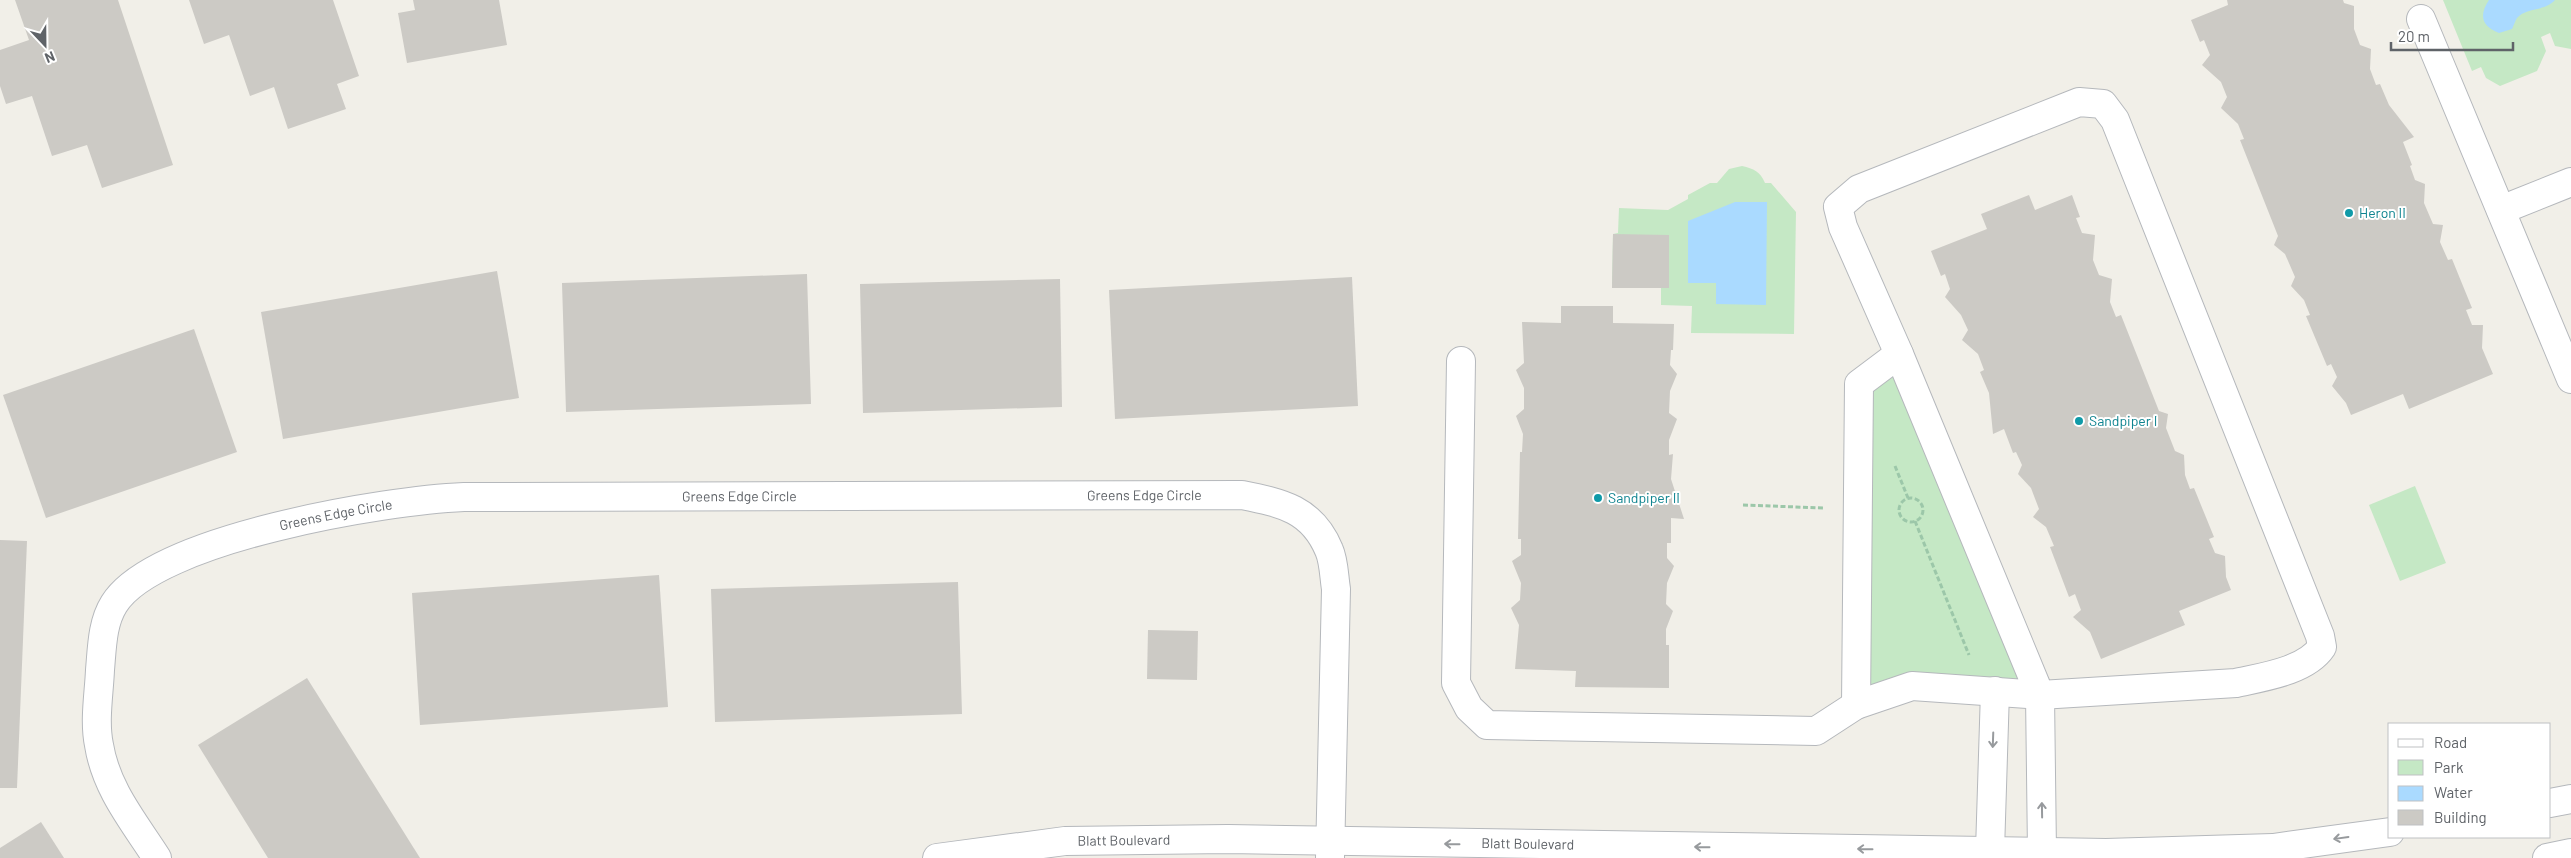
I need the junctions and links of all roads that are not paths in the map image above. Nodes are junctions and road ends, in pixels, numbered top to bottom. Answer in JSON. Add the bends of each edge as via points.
{"nodes":[{"id":1,"x":2422,"y":18,"type":"dead end"},
{"id":2,"x":2571,"y":182,"type":"edge"},
{"id":3,"x":2501,"y":210,"type":"junction"},
{"id":4,"x":1899,"y":354,"type":"junction"},
{"id":5,"x":1461,"y":361,"type":"dead end"},
{"id":6,"x":2571,"y":379,"type":"edge"},
{"id":7,"x":1989,"y":691,"type":"junction"},
{"id":8,"x":2040,"y":695,"type":"junction"},
{"id":9,"x":1856,"y":705,"type":"junction"},
{"id":10,"x":2571,"y":799,"type":"edge"},
{"id":11,"x":2551,"y":803,"type":"edge"},
{"id":12,"x":2388,"y":832,"type":"edge"},
{"id":13,"x":1330,"y":850,"type":"edge"},
{"id":14,"x":2571,"y":854,"type":"edge"},
{"id":15,"x":1991,"y":855,"type":"edge"},
{"id":16,"x":2040,"y":855,"type":"edge"},
{"id":17,"x":157,"y":858,"type":"edge"},
{"id":18,"x":936,"y":858,"type":"edge"},
{"id":19,"x":2546,"y":858,"type":"edge"}],
"edges":[{"from":1,"to":3,"type":"street"},
{"from":2,"to":3,"type":"street"},
{"from":3,"to":6,"type":"street"},
{"from":4,"to":8,"type":"street"},
{"from":4,"to":8,"type":"street","via":[[1843,227],[1838,207],[1859,189],[2079,102],[2103,104],[2118,129],[2307,600],[2322,647],[2300,664],[2236,683]]},
{"from":4,"to":9,"type":"street","via":[[1859,384]]},
{"from":5,"to":9,"type":"street","via":[[1456,683],[1469,708],[1487,725],[1816,731]]},
{"from":7,"to":8,"type":"street"},
{"from":7,"to":9,"type":"street","via":[[1912,686]]},
{"from":7,"to":15,"type":"street","one_way":true},
{"from":16,"to":8,"type":"street","one_way":true},
{"from":10,"to":11,"type":"street"},
{"from":12,"to":16,"type":"street","name":"Blatt Boulevard","one_way":true,"via":[[2272,848]]},
{"from":15,"to":13,"type":"street","name":"Blatt Boulevard","one_way":true},
{"from":13,"to":17,"type":"street","name":"Greens Edge Circle","via":[[1336,588],[1330,551],[1313,522],[1281,503],[1242,495],[464,497],[380,504],[240,536],[168,563],[142,577],[123,593],[107,619],[102,640],[98,744],[103,765],[119,801]]},
{"from":13,"to":18,"type":"street","name":"Blatt Boulevard","via":[[1228,839],[1065,841]]},
{"from":14,"to":19,"type":"street"},
{"from":15,"to":16,"type":"street","name":"Blatt Boulevard"}]}
